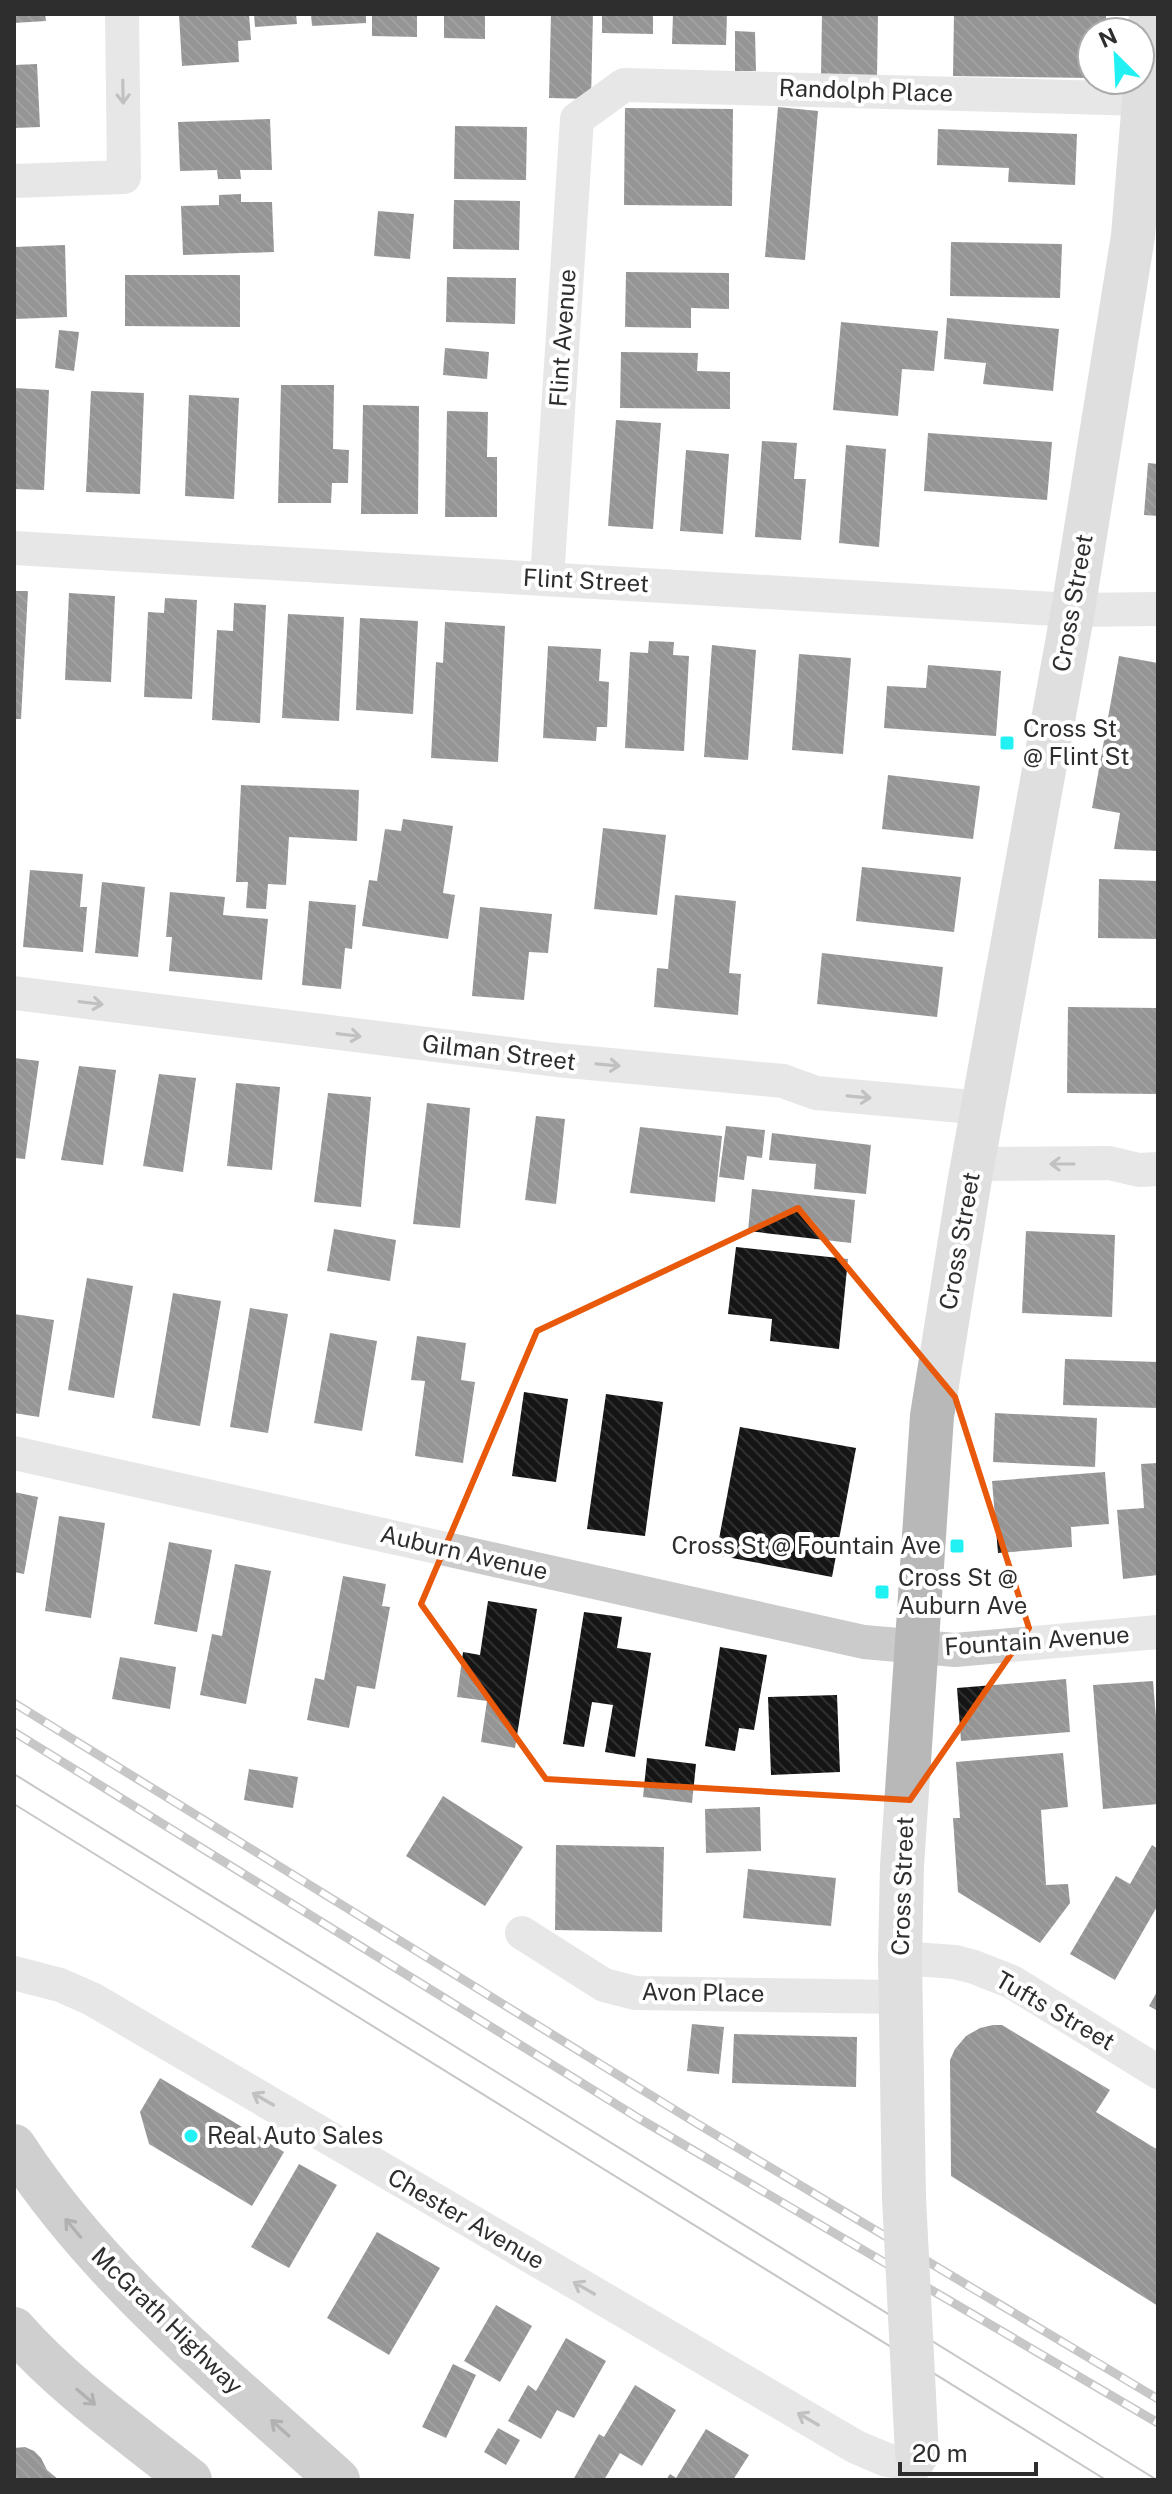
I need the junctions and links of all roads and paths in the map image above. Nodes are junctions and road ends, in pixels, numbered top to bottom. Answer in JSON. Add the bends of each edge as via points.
{"nodes":[{"id":1,"x":122,"y":14,"type":"edge"},
{"id":2,"x":1151,"y":14,"type":"edge"},
{"id":3,"x":1144,"y":99,"type":"junction"},
{"id":4,"x":595,"y":105,"type":"joint"},
{"id":5,"x":14,"y":181,"type":"edge"},
{"id":6,"x":14,"y":548,"type":"edge"},
{"id":7,"x":547,"y":579,"type":"junction"},
{"id":8,"x":1158,"y":609,"type":"edge"},
{"id":9,"x":1073,"y":610,"type":"junction"},
{"id":10,"x":14,"y":993,"type":"edge"},
{"id":11,"x":984,"y":1108,"type":"junction"},
{"id":12,"x":973,"y":1164,"type":"junction"},
{"id":13,"x":1158,"y":1169,"type":"edge"},
{"id":14,"x":14,"y":1453,"type":"edge"},
{"id":15,"x":1158,"y":1632,"type":"edge"},
{"id":16,"x":915,"y":1648,"type":"junction"},
{"id":17,"x":522,"y":1933,"type":"dead end"},
{"id":18,"x":14,"y":1973,"type":"edge"},
{"id":19,"x":900,"y":1978,"type":"junction"},
{"id":20,"x":1158,"y":2072,"type":"edge"},
{"id":21,"x":14,"y":2146,"type":"edge"},
{"id":22,"x":19,"y":2345,"type":"edge"},
{"id":23,"x":917,"y":2466,"type":"edge"},
{"id":24,"x":190,"y":2480,"type":"edge"},
{"id":25,"x":338,"y":2480,"type":"edge"}],
"edges":[{"from":1,"to":5,"type":"street","one_way":true,"via":[[124,177]]},
{"from":2,"to":3,"type":"street","name":"Cross Street"},
{"from":3,"to":4,"type":"street","name":"Randolph Place","via":[[624,85]]},
{"from":3,"to":9,"type":"street","name":"Cross Street","via":[[1133,236]]},
{"from":4,"to":7,"type":"street","name":"Flint Avenue","via":[[577,119]]},
{"from":6,"to":7,"type":"street","name":"Flint Street"},
{"from":7,"to":9,"type":"street","name":"Flint Street"},
{"from":8,"to":9,"type":"street","name":"Flint Street"},
{"from":9,"to":11,"type":"street","name":"Cross Street"},
{"from":10,"to":11,"type":"street","name":"Gilman Street","one_way":true,"via":[[557,1060],[783,1081],[816,1093]]},
{"from":11,"to":12,"type":"street","name":"Cross Street"},
{"from":13,"to":12,"type":"street","one_way":true,"via":[[1109,1163]]},
{"from":12,"to":16,"type":"street","name":"Cross Street","via":[[932,1416]]},
{"from":14,"to":16,"type":"street","name":"Auburn Avenue","via":[[864,1642]]},
{"from":15,"to":16,"type":"street","name":"Fountain Avenue","via":[[955,1650]]},
{"from":16,"to":19,"type":"street","name":"Cross Street"},
{"from":17,"to":19,"type":"street","name":"Avon Place","via":[[597,1981],[635,1993]]},
{"from":23,"to":18,"type":"street","name":"Chester Avenue","one_way":true,"via":[[876,2457],[837,2436],[92,1999]]},
{"from":19,"to":20,"type":"street","name":"Tufts Street","via":[[955,1962],[974,1967],[1012,1982]]},
{"from":19,"to":23,"type":"street","name":"Cross Street","bridge":true},
{"from":25,"to":21,"type":"highway","name":"McGrath Highway","one_way":true,"via":[[103,2263]]},
{"from":22,"to":24,"type":"highway","one_way":true}]}
